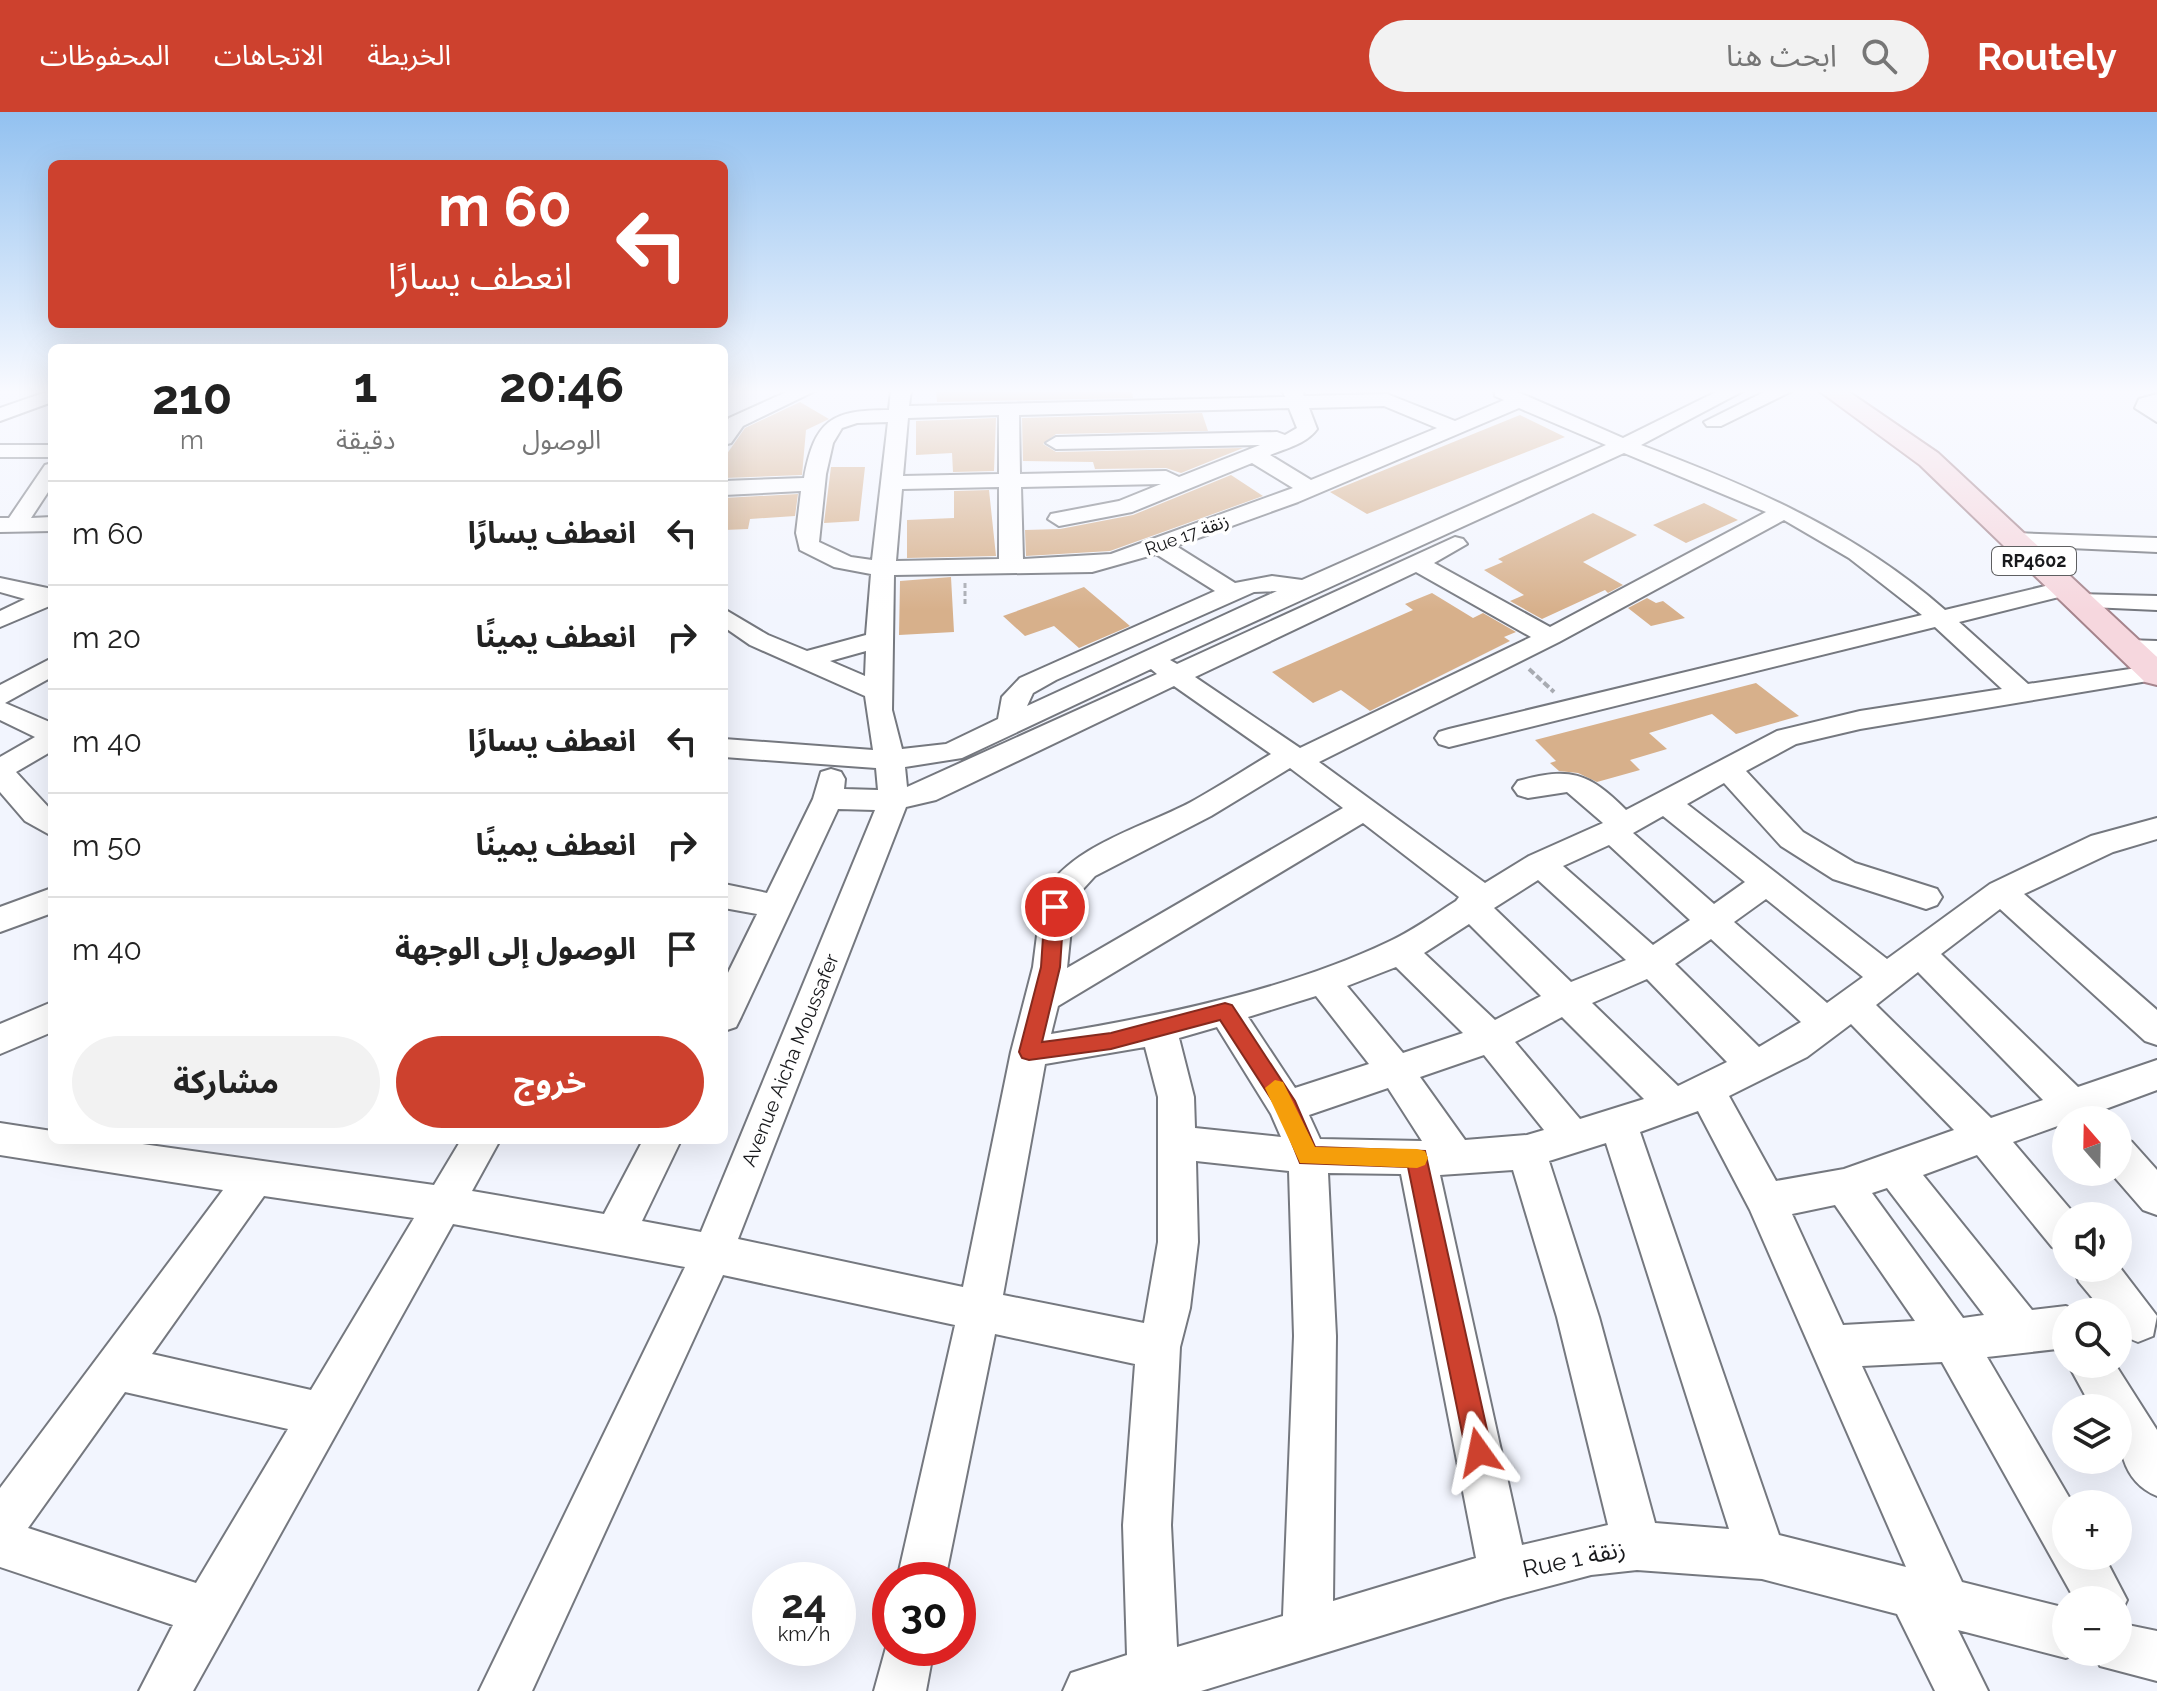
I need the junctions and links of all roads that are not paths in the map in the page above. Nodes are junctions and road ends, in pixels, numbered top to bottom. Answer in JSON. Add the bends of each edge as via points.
{"nodes":[{"id":1,"x":818,"y":464,"type":"edge"},
{"id":2,"x":893,"y":464,"type":"edge"},
{"id":3,"x":1008,"y":464,"type":"edge"},
{"id":4,"x":1165,"y":464,"type":"edge"},
{"id":5,"x":1234,"y":464,"type":"edge"},
{"id":6,"x":1265,"y":464,"type":"edge"},
{"id":7,"x":1369,"y":464,"type":"edge"},
{"id":8,"x":1601,"y":464,"type":"edge"},
{"id":9,"x":1607,"y":464,"type":"edge"},
{"id":10,"x":1668,"y":464,"type":"edge"},
{"id":11,"x":1936,"y":464,"type":"edge"},
{"id":12,"x":1231,"y":465,"type":"junction"},
{"id":13,"x":48,"y":474,"type":"edge"},
{"id":14,"x":1008,"y":481,"type":"junction"},
{"id":15,"x":1171,"y":482,"type":"junction"},
{"id":16,"x":891,"y":483,"type":"junction"},
{"id":17,"x":814,"y":484,"type":"junction"},
{"id":18,"x":728,"y":488,"type":"edge"},
{"id":19,"x":1300,"y":492,"type":"junction"},
{"id":20,"x":1784,"y":511,"type":"junction"},
{"id":21,"x":1059,"y":519,"type":"dead end"},
{"id":22,"x":8,"y":524,"type":"edge"},
{"id":23,"x":48,"y":524,"type":"edge"},
{"id":24,"x":2014,"y":540,"type":"junction"},
{"id":25,"x":2157,"y":545,"type":"edge"},
{"id":26,"x":1159,"y":546,"type":"junction"},
{"id":27,"x":1416,"y":562,"type":"junction"},
{"id":28,"x":1011,"y":566,"type":"junction"},
{"id":29,"x":881,"y":568,"type":"junction"},
{"id":30,"x":0,"y":585,"type":"edge"},
{"id":31,"x":1305,"y":587,"type":"junction"},
{"id":32,"x":1233,"y":592,"type":"junction"},
{"id":33,"x":2070,"y":595,"type":"junction"},
{"id":34,"x":48,"y":597,"type":"edge"},
{"id":35,"x":48,"y":597,"type":"edge"},
{"id":36,"x":2157,"y":603,"type":"edge"},
{"id":37,"x":1937,"y":618,"type":"junction"},
{"id":38,"x":728,"y":619,"type":"edge"},
{"id":39,"x":0,"y":620,"type":"edge"},
{"id":40,"x":1550,"y":637,"type":"junction"},
{"id":41,"x":759,"y":640,"type":"junction"},
{"id":42,"x":878,"y":640,"type":"junction"},
{"id":43,"x":728,"y":641,"type":"edge"},
{"id":44,"x":804,"y":660,"type":"junction"},
{"id":45,"x":2156,"y":665,"type":"edge"},
{"id":46,"x":1164,"y":667,"type":"junction"},
{"id":47,"x":40,"y":686,"type":"edge"},
{"id":48,"x":879,"y":692,"type":"junction"},
{"id":49,"x":2023,"y":694,"type":"junction"},
{"id":50,"x":0,"y":696,"type":"edge"},
{"id":51,"x":0,"y":710,"type":"edge"},
{"id":52,"x":1012,"y":724,"type":"junction"},
{"id":53,"x":48,"y":735,"type":"edge"},
{"id":54,"x":1449,"y":738,"type":"dead end"},
{"id":55,"x":48,"y":740,"type":"edge"},
{"id":56,"x":728,"y":748,"type":"edge"},
{"id":57,"x":836,"y":756,"type":"junction"},
{"id":58,"x":1295,"y":758,"type":"junction"},
{"id":59,"x":890,"y":760,"type":"junction"},
{"id":60,"x":1726,"y":768,"type":"junction"},
{"id":61,"x":1,"y":773,"type":"edge"},
{"id":62,"x":1528,"y":788,"type":"dead end"},
{"id":63,"x":828,"y":799,"type":"junction"},
{"id":64,"x":893,"y":800,"type":"junction"},
{"id":65,"x":1665,"y":802,"type":"junction"},
{"id":66,"x":1366,"y":808,"type":"junction"},
{"id":67,"x":47,"y":815,"type":"edge"},
{"id":68,"x":1617,"y":828,"type":"junction"},
{"id":69,"x":2157,"y":828,"type":"edge"},
{"id":70,"x":1540,"y":864,"type":"junction"},
{"id":71,"x":1768,"y":882,"type":"junction"},
{"id":72,"x":2001,"y":892,"type":"junction"},
{"id":73,"x":728,"y":897,"type":"edge"},
{"id":74,"x":1926,"y":897,"type":"dead end"},
{"id":75,"x":1476,"y":901,"type":"junction"},
{"id":76,"x":48,"y":902,"type":"edge"},
{"id":77,"x":776,"y":906,"type":"junction"},
{"id":78,"x":0,"y":920,"type":"edge"},
{"id":79,"x":1711,"y":923,"type":"junction"},
{"id":80,"x":1401,"y":951,"type":"junction"},
{"id":81,"x":1921,"y":955,"type":"junction"},
{"id":82,"x":1652,"y":963,"type":"junction"},
{"id":83,"x":1889,"y":979,"type":"junction"},
{"id":84,"x":1323,"y":981,"type":"junction"},
{"id":85,"x":1043,"y":998,"type":"junction"},
{"id":86,"x":1568,"y":998,"type":"junction"},
{"id":87,"x":728,"y":1008,"type":"edge"},
{"id":88,"x":1225,"y":1010,"type":"junction"},
{"id":89,"x":1841,"y":1015,"type":"junction"},
{"id":90,"x":48,"y":1018,"type":"edge"},
{"id":91,"x":1159,"y":1030,"type":"junction"},
{"id":92,"x":2157,"y":1031,"type":"edge"},
{"id":93,"x":1491,"y":1038,"type":"junction"},
{"id":94,"x":0,"y":1040,"type":"edge"},
{"id":95,"x":1029,"y":1052,"type":"junction"},
{"id":96,"x":1756,"y":1068,"type":"junction"},
{"id":97,"x":1397,"y":1072,"type":"junction"},
{"id":98,"x":2157,"y":1075,"type":"edge"},
{"id":99,"x":1691,"y":1098,"type":"junction"},
{"id":100,"x":2074,"y":1106,"type":"edge"},
{"id":101,"x":2092,"y":1106,"type":"edge"},
{"id":102,"x":1287,"y":1107,"type":"junction"},
{"id":103,"x":2052,"y":1119,"type":"edge"},
{"id":104,"x":1618,"y":1121,"type":"junction"},
{"id":105,"x":1571,"y":1136,"type":"junction"},
{"id":106,"x":1985,"y":1137,"type":"junction"},
{"id":107,"x":0,"y":1139,"type":"edge"},
{"id":108,"x":48,"y":1142,"type":"edge"},
{"id":109,"x":1178,"y":1143,"type":"junction"},
{"id":110,"x":72,"y":1144,"type":"edge"},
{"id":111,"x":479,"y":1144,"type":"edge"},
{"id":112,"x":660,"y":1144,"type":"edge"},
{"id":113,"x":1527,"y":1152,"type":"junction"},
{"id":114,"x":201,"y":1153,"type":"edge"},
{"id":115,"x":1308,"y":1156,"type":"junction"},
{"id":116,"x":1436,"y":1158,"type":"junction"},
{"id":117,"x":1893,"y":1166,"type":"junction"},
{"id":118,"x":2132,"y":1169,"type":"edge"},
{"id":119,"x":255,"y":1177,"type":"junction"},
{"id":120,"x":1844,"y":1186,"type":"junction"},
{"id":121,"x":2157,"y":1197,"type":"edge"},
{"id":122,"x":1766,"y":1201,"type":"junction"},
{"id":123,"x":444,"y":1204,"type":"junction"},
{"id":124,"x":2052,"y":1217,"type":"edge"},
{"id":125,"x":615,"y":1234,"type":"junction"},
{"id":126,"x":712,"y":1254,"type":"junction"},
{"id":127,"x":2106,"y":1282,"type":"edge"},
{"id":128,"x":979,"y":1313,"type":"junction"},
{"id":129,"x":2138,"y":1321,"type":"edge"},
{"id":130,"x":2052,"y":1329,"type":"edge"},
{"id":131,"x":2023,"y":1332,"type":"junction"},
{"id":132,"x":1953,"y":1340,"type":"junction"},
{"id":133,"x":1158,"y":1347,"type":"junction"},
{"id":134,"x":1832,"y":1347,"type":"junction"},
{"id":135,"x":116,"y":1368,"type":"junction"},
{"id":136,"x":323,"y":1415,"type":"junction"},
{"id":137,"x":2132,"y":1431,"type":"edge"},
{"id":138,"x":2157,"y":1473,"type":"edge"},
{"id":139,"x":2052,"y":1513,"type":"edge"},
{"id":140,"x":0,"y":1527,"type":"edge"},
{"id":141,"x":0,"y":1543,"type":"edge"},
{"id":142,"x":1637,"y":1546,"type":"junction"},
{"id":143,"x":1762,"y":1555,"type":"junction"},
{"id":144,"x":925,"y":1562,"type":"edge"},
{"id":145,"x":1504,"y":1574,"type":"junction"},
{"id":146,"x":1930,"y":1598,"type":"junction"},
{"id":147,"x":207,"y":1612,"type":"junction"},
{"id":148,"x":2052,"y":1629,"type":"edge"},
{"id":149,"x":1307,"y":1634,"type":"junction"},
{"id":150,"x":905,"y":1666,"type":"edge"},
{"id":151,"x":1124,"y":1686,"type":"edge"},
{"id":152,"x":165,"y":1691,"type":"edge"},
{"id":153,"x":505,"y":1691,"type":"edge"},
{"id":154,"x":900,"y":1691,"type":"edge"},
{"id":155,"x":1962,"y":1691,"type":"edge"}],
"edges":[{"from":1,"to":17,"type":"street"},
{"from":2,"to":16,"type":"street","name":"Avenue Aicha Moussafer"},
{"from":3,"to":14,"type":"street"},
{"from":4,"to":15,"type":"street"},
{"from":5,"to":12,"type":"street"},
{"from":6,"to":19,"type":"street"},
{"from":7,"to":19,"type":"street","name":"Rue 17 زنقة"},
{"from":8,"to":31,"type":"street"},
{"from":9,"to":27,"type":"street"},
{"from":10,"to":20,"type":"street"},
{"from":11,"to":24,"type":"main road","number":"RP4602"},
{"from":12,"to":15,"type":"street"},
{"from":12,"to":19,"type":"street"},
{"from":13,"to":22,"type":"street"},
{"from":14,"to":15,"type":"street"},
{"from":14,"to":16,"type":"street"},
{"from":14,"to":28,"type":"street"},
{"from":15,"to":21,"type":"street","via":[[1100,514]]},
{"from":16,"to":29,"type":"street","name":"Avenue Aicha Moussafer"},
{"from":17,"to":18,"type":"street"},
{"from":17,"to":29,"type":"street","name":"Rue 17 زنقة","via":[[808,545],[839,562]]},
{"from":19,"to":26,"type":"street","name":"Rue 17 زنقة"},
{"from":20,"to":37,"type":"street","via":[[1871,561]]},
{"from":20,"to":40,"type":"street"},
{"from":22,"to":23,"type":"street"},
{"from":24,"to":25,"type":"street"},
{"from":24,"to":33,"type":"main road","number":"RP4602"},
{"from":26,"to":28,"type":"street","name":"Rue 17 زنقة","via":[[1092,565]]},
{"from":26,"to":32,"type":"street"},
{"from":27,"to":40,"type":"street"},
{"from":27,"to":46,"type":"street"},
{"from":28,"to":29,"type":"street","name":"Rue 17 زنقة"},
{"from":29,"to":42,"type":"street","name":"Avenue Aicha Moussafer"},
{"from":30,"to":34,"type":"street"},
{"from":31,"to":32,"type":"street","via":[[1262,583]]},
{"from":31,"to":46,"type":"street"},
{"from":32,"to":52,"type":"street","via":[[1028,683],[1013,698]]},
{"from":33,"to":36,"type":"street"},
{"from":33,"to":37,"type":"street"},
{"from":33,"to":45,"type":"main road","number":"RP4602","via":[[2126,648]]},
{"from":35,"to":39,"type":"street"},
{"from":37,"to":49,"type":"street"},
{"from":37,"to":54,"type":"street"},
{"from":38,"to":41,"type":"street"},
{"from":40,"to":58,"type":"street"},
{"from":41,"to":43,"type":"street"},
{"from":41,"to":44,"type":"street"},
{"from":42,"to":44,"type":"street"},
{"from":42,"to":48,"type":"street","name":"Avenue Aicha Moussafer"},
{"from":44,"to":48,"type":"street"},
{"from":45,"to":49,"type":"street"},
{"from":46,"to":52,"type":"street"},
{"from":46,"to":58,"type":"street"},
{"from":46,"to":64,"type":"street","via":[[964,778]]},
{"from":47,"to":50,"type":"street"},
{"from":48,"to":59,"type":"street","name":"Avenue Aicha Moussafer"},
{"from":49,"to":60,"type":"street","via":[[1787,737]]},
{"from":51,"to":53,"type":"street"},
{"from":52,"to":59,"type":"street","via":[[952,752]]},
{"from":55,"to":61,"type":"street"},
{"from":56,"to":57,"type":"street"},
{"from":57,"to":59,"type":"street"},
{"from":57,"to":63,"type":"street"},
{"from":58,"to":66,"type":"street"},
{"from":58,"to":85,"type":"street","via":[[1072,878],[1055,907]]},
{"from":59,"to":64,"type":"street","name":"Avenue Aicha Moussafer"},
{"from":60,"to":65,"type":"street"},
{"from":60,"to":74,"type":"street","via":[[1792,839],[1844,871]]},
{"from":61,"to":67,"type":"street"},
{"from":62,"to":68,"type":"street","via":[[1555,780],[1574,783]]},
{"from":63,"to":64,"type":"street"},
{"from":63,"to":77,"type":"street"},
{"from":64,"to":126,"type":"street","name":"Avenue Aicha Moussafer"},
{"from":65,"to":68,"type":"street"},
{"from":65,"to":71,"type":"street"},
{"from":66,"to":75,"type":"street"},
{"from":66,"to":85,"type":"street"},
{"from":68,"to":70,"type":"street"},
{"from":68,"to":79,"type":"street"},
{"from":69,"to":72,"type":"street","via":[[2102,844]]},
{"from":70,"to":75,"type":"street"},
{"from":70,"to":82,"type":"street"},
{"from":71,"to":79,"type":"street"},
{"from":71,"to":83,"type":"street"},
{"from":72,"to":81,"type":"street"},
{"from":72,"to":92,"type":"street"},
{"from":73,"to":77,"type":"street"},
{"from":75,"to":80,"type":"street"},
{"from":75,"to":86,"type":"street"},
{"from":76,"to":78,"type":"street"},
{"from":77,"to":87,"type":"street"},
{"from":79,"to":82,"type":"street"},
{"from":79,"to":89,"type":"street"},
{"from":80,"to":84,"type":"street"},
{"from":80,"to":93,"type":"street"},
{"from":81,"to":83,"type":"street"},
{"from":81,"to":100,"type":"street"},
{"from":82,"to":86,"type":"street"},
{"from":82,"to":96,"type":"street"},
{"from":83,"to":89,"type":"street"},
{"from":84,"to":88,"type":"street"},
{"from":84,"to":97,"type":"street"},
{"from":85,"to":95,"type":"street"},
{"from":86,"to":93,"type":"street"},
{"from":86,"to":99,"type":"street"},
{"from":88,"to":91,"type":"street"},
{"from":88,"to":102,"type":"street"},
{"from":89,"to":96,"type":"street"},
{"from":89,"to":106,"type":"street"},
{"from":90,"to":94,"type":"street"},
{"from":91,"to":95,"type":"street"},
{"from":91,"to":109,"type":"street","via":[[1176,1097]]},
{"from":93,"to":97,"type":"street"},
{"from":93,"to":105,"type":"street"},
{"from":95,"to":128,"type":"street"},
{"from":96,"to":99,"type":"street"},
{"from":97,"to":102,"type":"street"},
{"from":97,"to":116,"type":"street"},
{"from":98,"to":101,"type":"street"},
{"from":99,"to":104,"type":"street"},
{"from":99,"to":122,"type":"street"},
{"from":102,"to":115,"type":"street"},
{"from":103,"to":106,"type":"street"},
{"from":104,"to":105,"type":"street"},
{"from":104,"to":143,"type":"street"},
{"from":105,"to":113,"type":"street"},
{"from":106,"to":117,"type":"street"},
{"from":106,"to":124,"type":"street"},
{"from":107,"to":108,"type":"street"},
{"from":109,"to":115,"type":"street"},
{"from":109,"to":133,"type":"street","via":[[1178,1242]]},
{"from":110,"to":114,"type":"street"},
{"from":111,"to":123,"type":"street"},
{"from":112,"to":125,"type":"street"},
{"from":113,"to":116,"type":"street"},
{"from":113,"to":142,"type":"street","via":[[1578,1317]]},
{"from":114,"to":119,"type":"street"},
{"from":115,"to":116,"type":"street"},
{"from":115,"to":149,"type":"street","via":[[1315,1336]]},
{"from":116,"to":145,"type":"street"},
{"from":117,"to":120,"type":"street"},
{"from":117,"to":131,"type":"street"},
{"from":118,"to":121,"type":"street"},
{"from":119,"to":123,"type":"street"},
{"from":119,"to":135,"type":"street"},
{"from":120,"to":122,"type":"street"},
{"from":120,"to":132,"type":"street"},
{"from":122,"to":134,"type":"street"},
{"from":123,"to":125,"type":"street"},
{"from":123,"to":136,"type":"street"},
{"from":125,"to":126,"type":"street"},
{"from":126,"to":128,"type":"street"},
{"from":126,"to":153,"type":"street","name":"Avenue Aicha Moussafer"},
{"from":127,"to":129,"type":"street"},
{"from":128,"to":133,"type":"street"},
{"from":128,"to":144,"type":"street"},
{"from":130,"to":131,"type":"street"},
{"from":131,"to":132,"type":"street"},
{"from":132,"to":134,"type":"street"},
{"from":132,"to":139,"type":"street"},
{"from":133,"to":151,"type":"street","via":[[1147,1525]]},
{"from":134,"to":146,"type":"street"},
{"from":135,"to":136,"type":"street"},
{"from":135,"to":140,"type":"street"},
{"from":136,"to":147,"type":"street"},
{"from":137,"to":138,"type":"street"},
{"from":141,"to":147,"type":"street"},
{"from":142,"to":143,"type":"street","name":"Rue 1 زنقة"},
{"from":142,"to":145,"type":"street","name":"Rue 1 زنقة","via":[[1591,1551]]},
{"from":143,"to":146,"type":"street","name":"Rue 1 زنقة"},
{"from":145,"to":149,"type":"street","name":"Rue 1 زنقة"},
{"from":146,"to":148,"type":"street","name":"Rue 1 زنقة"},
{"from":146,"to":155,"type":"street"},
{"from":147,"to":152,"type":"street"},
{"from":149,"to":151,"type":"street","name":"Rue 1 زنقة"},
{"from":150,"to":154,"type":"street"}]}
